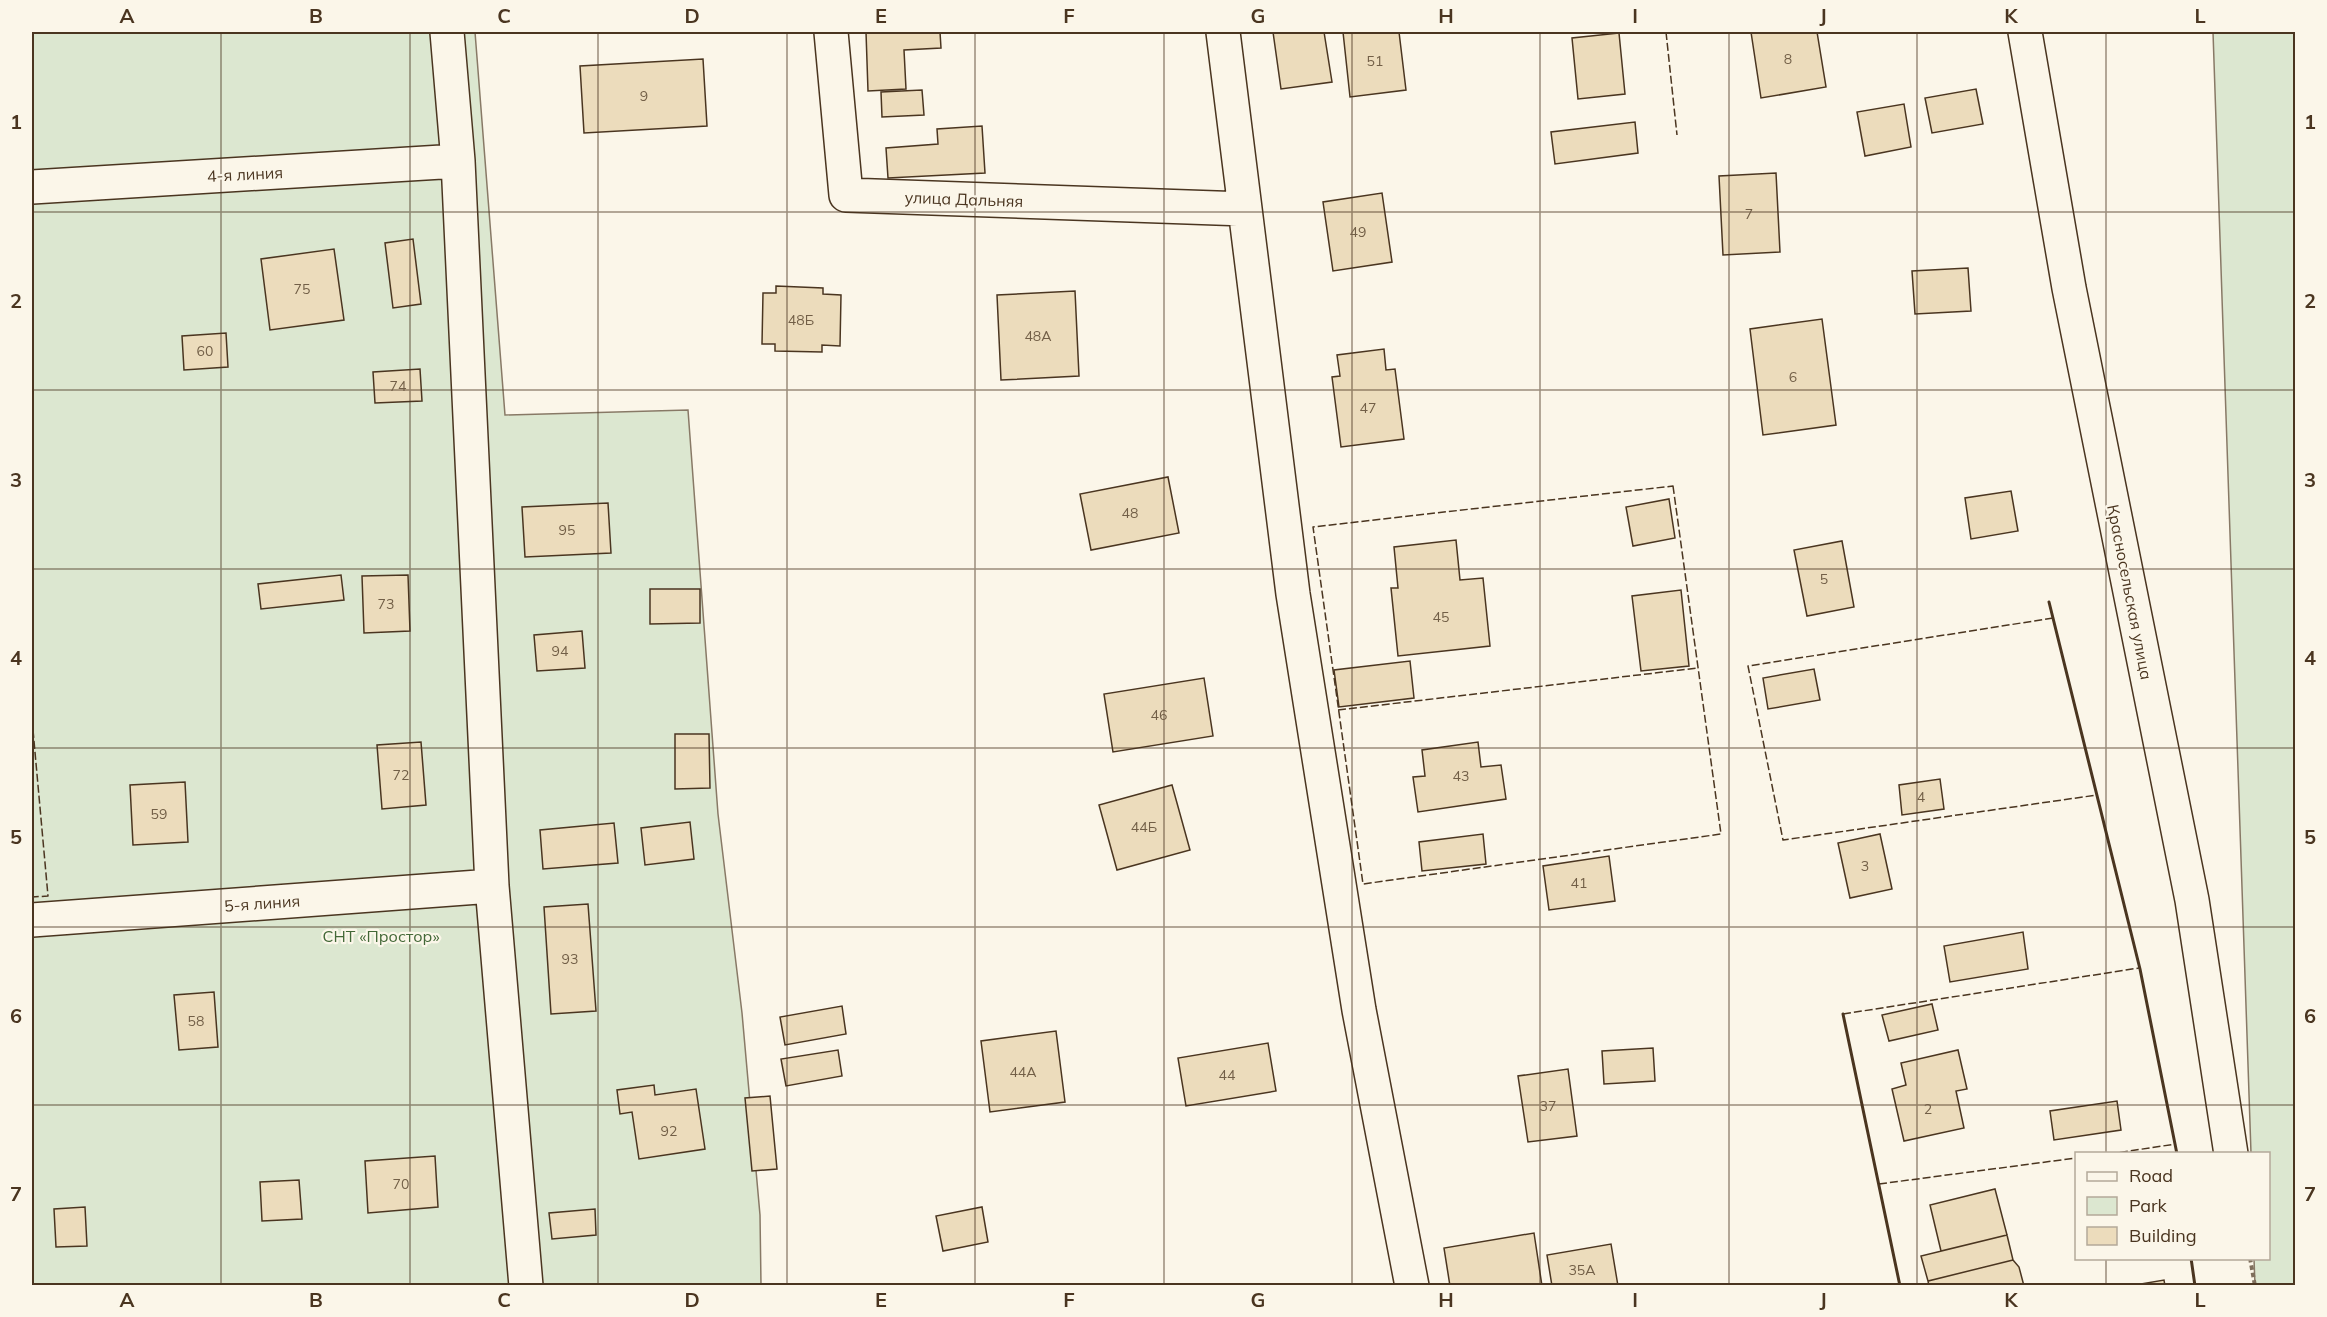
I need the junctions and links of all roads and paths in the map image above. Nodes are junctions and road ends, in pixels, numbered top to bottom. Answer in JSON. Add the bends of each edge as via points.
{"nodes":[{"id":1,"x":447,"y":32,"type":"edge"},
{"id":2,"x":831,"y":32,"type":"edge"},
{"id":3,"x":1223,"y":32,"type":"edge"},
{"id":4,"x":2025,"y":32,"type":"edge"},
{"id":5,"x":458,"y":161,"type":"junction"},
{"id":6,"x":32,"y":187,"type":"edge"},
{"id":7,"x":1245,"y":209,"type":"junction"},
{"id":8,"x":492,"y":886,"type":"junction"},
{"id":9,"x":32,"y":920,"type":"edge"},
{"id":10,"x":2231,"y":1152,"type":"edge"},
{"id":11,"x":2250,"y":1260,"type":"edge"},
{"id":12,"x":526,"y":1286,"type":"edge"},
{"id":13,"x":1412,"y":1286,"type":"edge"},
{"id":14,"x":2255,"y":1286,"type":"edge"}],
"edges":[{"from":1,"to":5,"type":"street"},
{"from":2,"to":7,"type":"street","name":"улица Дальняя","via":[[846,195]]},
{"from":3,"to":7,"type":"street"},
{"from":4,"to":10,"type":"street","name":"Красносельская улица","via":[[2069,288],[2192,900]]},
{"from":5,"to":6,"type":"street","name":"4-я линия"},
{"from":5,"to":8,"type":"street"},
{"from":7,"to":13,"type":"street","via":[[1293,594],[1359,1010]]},
{"from":8,"to":9,"type":"street","name":"5-я линия"},
{"from":8,"to":12,"type":"street"},
{"from":11,"to":14,"type":"path"}]}
